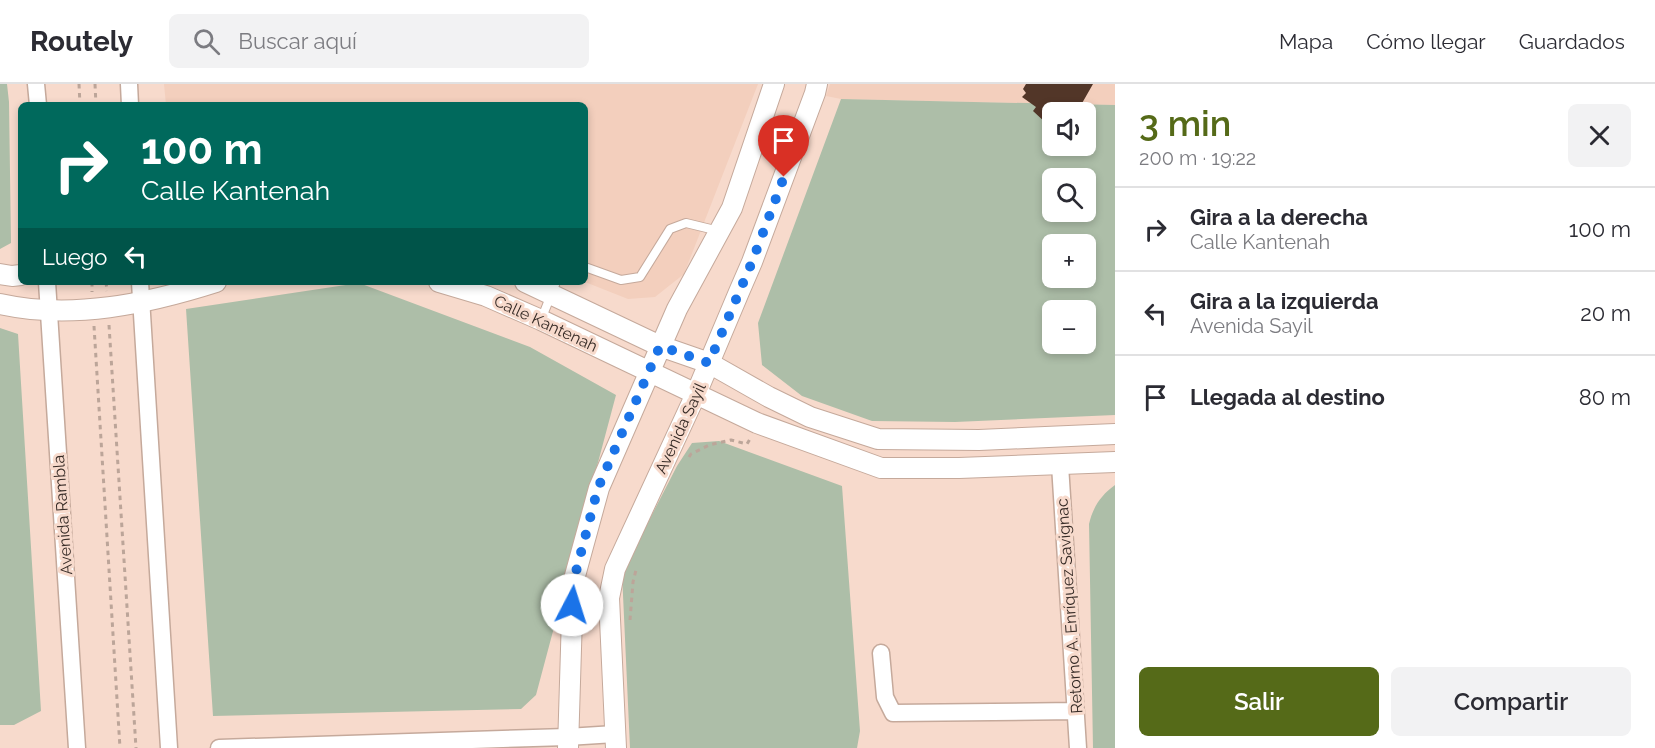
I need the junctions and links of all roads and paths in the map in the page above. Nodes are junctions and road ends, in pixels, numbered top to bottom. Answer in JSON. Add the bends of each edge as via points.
{"nodes":[{"id":1,"x":36,"y":84,"type":"edge"},
{"id":2,"x":79,"y":84,"type":"edge"},
{"id":3,"x":95,"y":84,"type":"edge"},
{"id":4,"x":129,"y":84,"type":"edge"},
{"id":5,"x":774,"y":84,"type":"edge"},
{"id":6,"x":817,"y":84,"type":"edge"},
{"id":7,"x":38,"y":102,"type":"edge"},
{"id":8,"x":80,"y":102,"type":"edge"},
{"id":9,"x":96,"y":102,"type":"edge"},
{"id":10,"x":130,"y":102,"type":"edge"},
{"id":11,"x":719,"y":231,"type":"junction"},
{"id":12,"x":588,"y":268,"type":"edge"},
{"id":13,"x":0,"y":274,"type":"edge"},
{"id":14,"x":18,"y":275,"type":"edge"},
{"id":15,"x":47,"y":285,"type":"edge"},
{"id":16,"x":93,"y":285,"type":"edge"},
{"id":17,"x":105,"y":285,"type":"edge"},
{"id":18,"x":140,"y":285,"type":"edge"},
{"id":19,"x":205,"y":285,"type":"edge"},
{"id":20,"x":450,"y":285,"type":"edge"},
{"id":21,"x":554,"y":288,"type":"edge"},
{"id":22,"x":141,"y":303,"type":"junction"},
{"id":23,"x":0,"y":304,"type":"edge"},
{"id":24,"x":100,"y":308,"type":"junction"},
{"id":25,"x":49,"y":310,"type":"junction"},
{"id":26,"x":541,"y":320,"type":"junction"},
{"id":27,"x":660,"y":346,"type":"junction"},
{"id":28,"x":709,"y":363,"type":"junction"},
{"id":29,"x":649,"y":372,"type":"junction"},
{"id":30,"x":696,"y":394,"type":"junction"},
{"id":31,"x":757,"y":423,"type":"junction"},
{"id":32,"x":1115,"y":434,"type":"edge"},
{"id":33,"x":1115,"y":462,"type":"edge"},
{"id":34,"x":684,"y":463,"type":"dead end"},
{"id":35,"x":1060,"y":465,"type":"junction"},
{"id":36,"x":638,"y":561,"type":"dead end"},
{"id":37,"x":629,"y":627,"type":"dead end"},
{"id":38,"x":881,"y":653,"type":"dead end"},
{"id":39,"x":1076,"y":711,"type":"junction"},
{"id":40,"x":615,"y":741,"type":"edge"},
{"id":41,"x":567,"y":743,"type":"edge"},
{"id":42,"x":77,"y":748,"type":"edge"},
{"id":43,"x":120,"y":748,"type":"edge"},
{"id":44,"x":136,"y":748,"type":"edge"},
{"id":45,"x":169,"y":748,"type":"edge"},
{"id":46,"x":219,"y":748,"type":"edge"},
{"id":47,"x":1078,"y":748,"type":"edge"}],
"edges":[{"from":1,"to":7,"type":"street"},
{"from":2,"to":8,"type":"path"},
{"from":3,"to":9,"type":"path"},
{"from":4,"to":10,"type":"street"},
{"from":5,"to":11,"type":"street","via":[[732,208]]},
{"from":6,"to":28,"type":"street","name":"Avenida Sayil","via":[[756,251]]},
{"from":11,"to":12,"type":"lane","via":[[686,223],[670,229],[640,277],[621,280]]},
{"from":11,"to":27,"type":"street"},
{"from":13,"to":14,"type":"street"},
{"from":15,"to":25,"type":"street","name":"Avenida Rambla"},
{"from":16,"to":24,"type":"path"},
{"from":17,"to":24,"type":"path"},
{"from":18,"to":22,"type":"street"},
{"from":19,"to":22,"type":"street"},
{"from":20,"to":26,"type":"street","name":"Calle Kantenah"},
{"from":21,"to":26,"type":"lane"},
{"from":21,"to":27,"type":"street","name":"Calle Kantenah"},
{"from":22,"to":24,"type":"street"},
{"from":22,"to":45,"type":"street"},
{"from":23,"to":25,"type":"street"},
{"from":24,"to":25,"type":"street"},
{"from":24,"to":43,"type":"path"},
{"from":24,"to":44,"type":"path"},
{"from":25,"to":42,"type":"street","name":"Avenida Rambla"},
{"from":26,"to":29,"type":"street","name":"Calle Kantenah"},
{"from":27,"to":28,"type":"street","name":"Calle Kantenah"},
{"from":27,"to":29,"type":"street"},
{"from":28,"to":30,"type":"street","name":"Avenida Sayil"},
{"from":28,"to":32,"type":"street","name":"Calle Kantenah","via":[[810,417],[878,439],[979,440]]},
{"from":29,"to":30,"type":"street","name":"Calle Kantenah"},
{"from":29,"to":41,"type":"street","via":[[598,488],[573,583]]},
{"from":30,"to":31,"type":"street","name":"Calle Kantenah"},
{"from":30,"to":40,"type":"street","name":"Avenida Sayil","via":[[615,569],[609,598]]},
{"from":31,"to":34,"type":"path","via":[[747,444],[731,440],[709,445],[691,454]]},
{"from":31,"to":35,"type":"street","name":"Calle Kantenah","via":[[880,468]]},
{"from":33,"to":35,"type":"street","name":"Calle Kantenah"},
{"from":35,"to":39,"type":"street","name":"Retorno A. Enríquez Savignac"},
{"from":36,"to":37,"type":"path"},
{"from":38,"to":39,"type":"street","via":[[885,697],[893,713]]},
{"from":39,"to":47,"type":"street","name":"Retorno A. Enríquez Savignac"},
{"from":40,"to":41,"type":"street"},
{"from":41,"to":46,"type":"street"}]}
